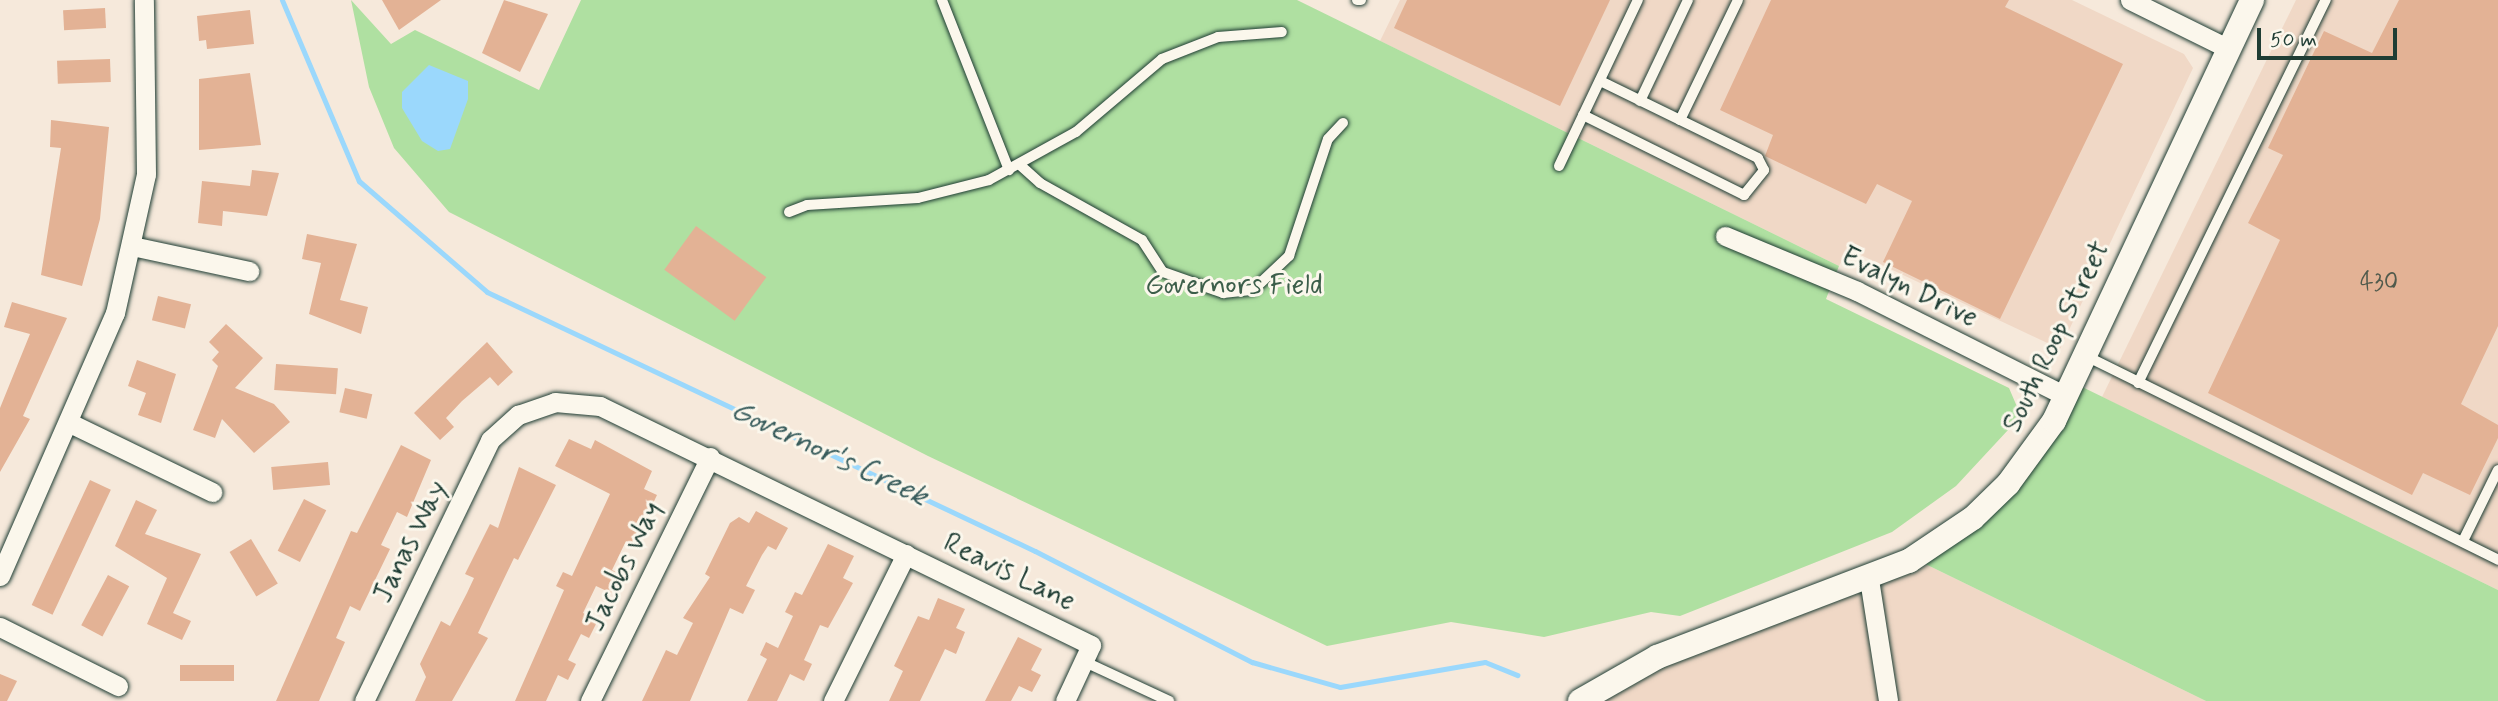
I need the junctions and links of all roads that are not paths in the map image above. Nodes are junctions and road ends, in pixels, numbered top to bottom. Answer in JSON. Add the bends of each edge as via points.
{"nodes":[{"id":1,"x":144,"y":0,"type":"edge"},
{"id":2,"x":942,"y":0,"type":"edge"},
{"id":3,"x":1638,"y":0,"type":"edge"},
{"id":4,"x":1688,"y":0,"type":"edge"},
{"id":5,"x":1738,"y":0,"type":"edge"},
{"id":6,"x":2130,"y":0,"type":"edge"},
{"id":7,"x":2252,"y":0,"type":"edge"},
{"id":8,"x":2326,"y":0,"type":"edge"},
{"id":9,"x":1282,"y":32,"type":"dead end"},
{"id":10,"x":2229,"y":49,"type":"junction"},
{"id":11,"x":1600,"y":81,"type":"junction"},
{"id":12,"x":1640,"y":101,"type":"junction"},
{"id":13,"x":1583,"y":115,"type":"junction"},
{"id":14,"x":1680,"y":120,"type":"junction"},
{"id":15,"x":1343,"y":123,"type":"dead end"},
{"id":16,"x":1020,"y":165,"type":"junction"},
{"id":17,"x":1559,"y":166,"type":"dead end"},
{"id":18,"x":1009,"y":170,"type":"junction"},
{"id":19,"x":789,"y":212,"type":"dead end"},
{"id":20,"x":1725,"y":236,"type":"dead end"},
{"id":21,"x":132,"y":246,"type":"junction"},
{"id":22,"x":248,"y":271,"type":"dead end"},
{"id":23,"x":2083,"y":355,"type":"junction"},
{"id":24,"x":2138,"y":383,"type":"junction"},
{"id":25,"x":2066,"y":396,"type":"junction"},
{"id":26,"x":518,"y":415,"type":"joint"},
{"id":27,"x":72,"y":424,"type":"junction"},
{"id":28,"x":710,"y":457,"type":"junction"},
{"id":29,"x":2498,"y":470,"type":"edge"},
{"id":30,"x":212,"y":492,"type":"dead end"},
{"id":31,"x":2463,"y":541,"type":"junction"},
{"id":32,"x":906,"y":554,"type":"junction"},
{"id":33,"x":2498,"y":560,"type":"edge"},
{"id":34,"x":0,"y":576,"type":"edge"},
{"id":35,"x":1869,"y":579,"type":"junction"},
{"id":36,"x":0,"y":627,"type":"edge"},
{"id":37,"x":1087,"y":653,"type":"junction"},
{"id":38,"x":118,"y":686,"type":"dead end"},
{"id":39,"x":364,"y":701,"type":"edge"},
{"id":40,"x":590,"y":701,"type":"edge"},
{"id":41,"x":834,"y":701,"type":"edge"},
{"id":42,"x":1065,"y":701,"type":"edge"},
{"id":43,"x":1168,"y":701,"type":"edge"},
{"id":44,"x":1580,"y":701,"type":"edge"},
{"id":45,"x":1888,"y":701,"type":"edge"}],
"edges":[{"from":1,"to":21,"type":"street","via":[[150,119]]},
{"from":2,"to":18,"type":"lane","via":[[970,58]]},
{"from":3,"to":11,"type":"lane"},
{"from":4,"to":12,"type":"lane"},
{"from":5,"to":14,"type":"lane"},
{"from":6,"to":10,"type":"street"},
{"from":7,"to":10,"type":"street","name":"South Roop Street"},
{"from":8,"to":24,"type":"lane"},
{"from":9,"to":16,"type":"lane","via":[[1218,37],[1163,59],[1076,132]]},
{"from":10,"to":23,"type":"street","name":"South Roop Street"},
{"from":11,"to":12,"type":"lane"},
{"from":11,"to":13,"type":"lane"},
{"from":12,"to":14,"type":"lane"},
{"from":13,"to":14,"type":"lane","via":[[1750,195],[1762,161]]},
{"from":13,"to":17,"type":"lane"},
{"from":15,"to":16,"type":"lane","via":[[1325,148],[1289,256],[1253,290],[1223,293],[1163,272],[1142,240]]},
{"from":16,"to":18,"type":"lane"},
{"from":18,"to":19,"type":"lane","via":[[918,198],[807,205]]},
{"from":20,"to":25,"type":"street","name":"Evalyn Drive","via":[[1857,291]]},
{"from":21,"to":22,"type":"street"},
{"from":21,"to":27,"type":"street","via":[[115,313]]},
{"from":23,"to":24,"type":"lane"},
{"from":23,"to":25,"type":"street","name":"South Roop Street"},
{"from":24,"to":31,"type":"lane"},
{"from":25,"to":35,"type":"street","name":"South Roop Street","via":[[2032,456],[1973,518]]},
{"from":26,"to":28,"type":"street","name":"Reavis Lane","via":[[555,402],[600,406]]},
{"from":26,"to":39,"type":"street","name":"Janas Way","via":[[490,440]]},
{"from":27,"to":30,"type":"street"},
{"from":27,"to":34,"type":"street"},
{"from":28,"to":32,"type":"street","name":"Reavis Lane"},
{"from":28,"to":40,"type":"street","name":"Jacobs Way"},
{"from":29,"to":31,"type":"lane"},
{"from":31,"to":33,"type":"lane"},
{"from":32,"to":37,"type":"street","name":"Reavis Lane"},
{"from":32,"to":41,"type":"street"},
{"from":35,"to":44,"type":"street","name":"South Roop Street","via":[[1657,657]]},
{"from":35,"to":45,"type":"street"},
{"from":36,"to":38,"type":"street"},
{"from":37,"to":42,"type":"street"},
{"from":37,"to":43,"type":"lane"}]}
